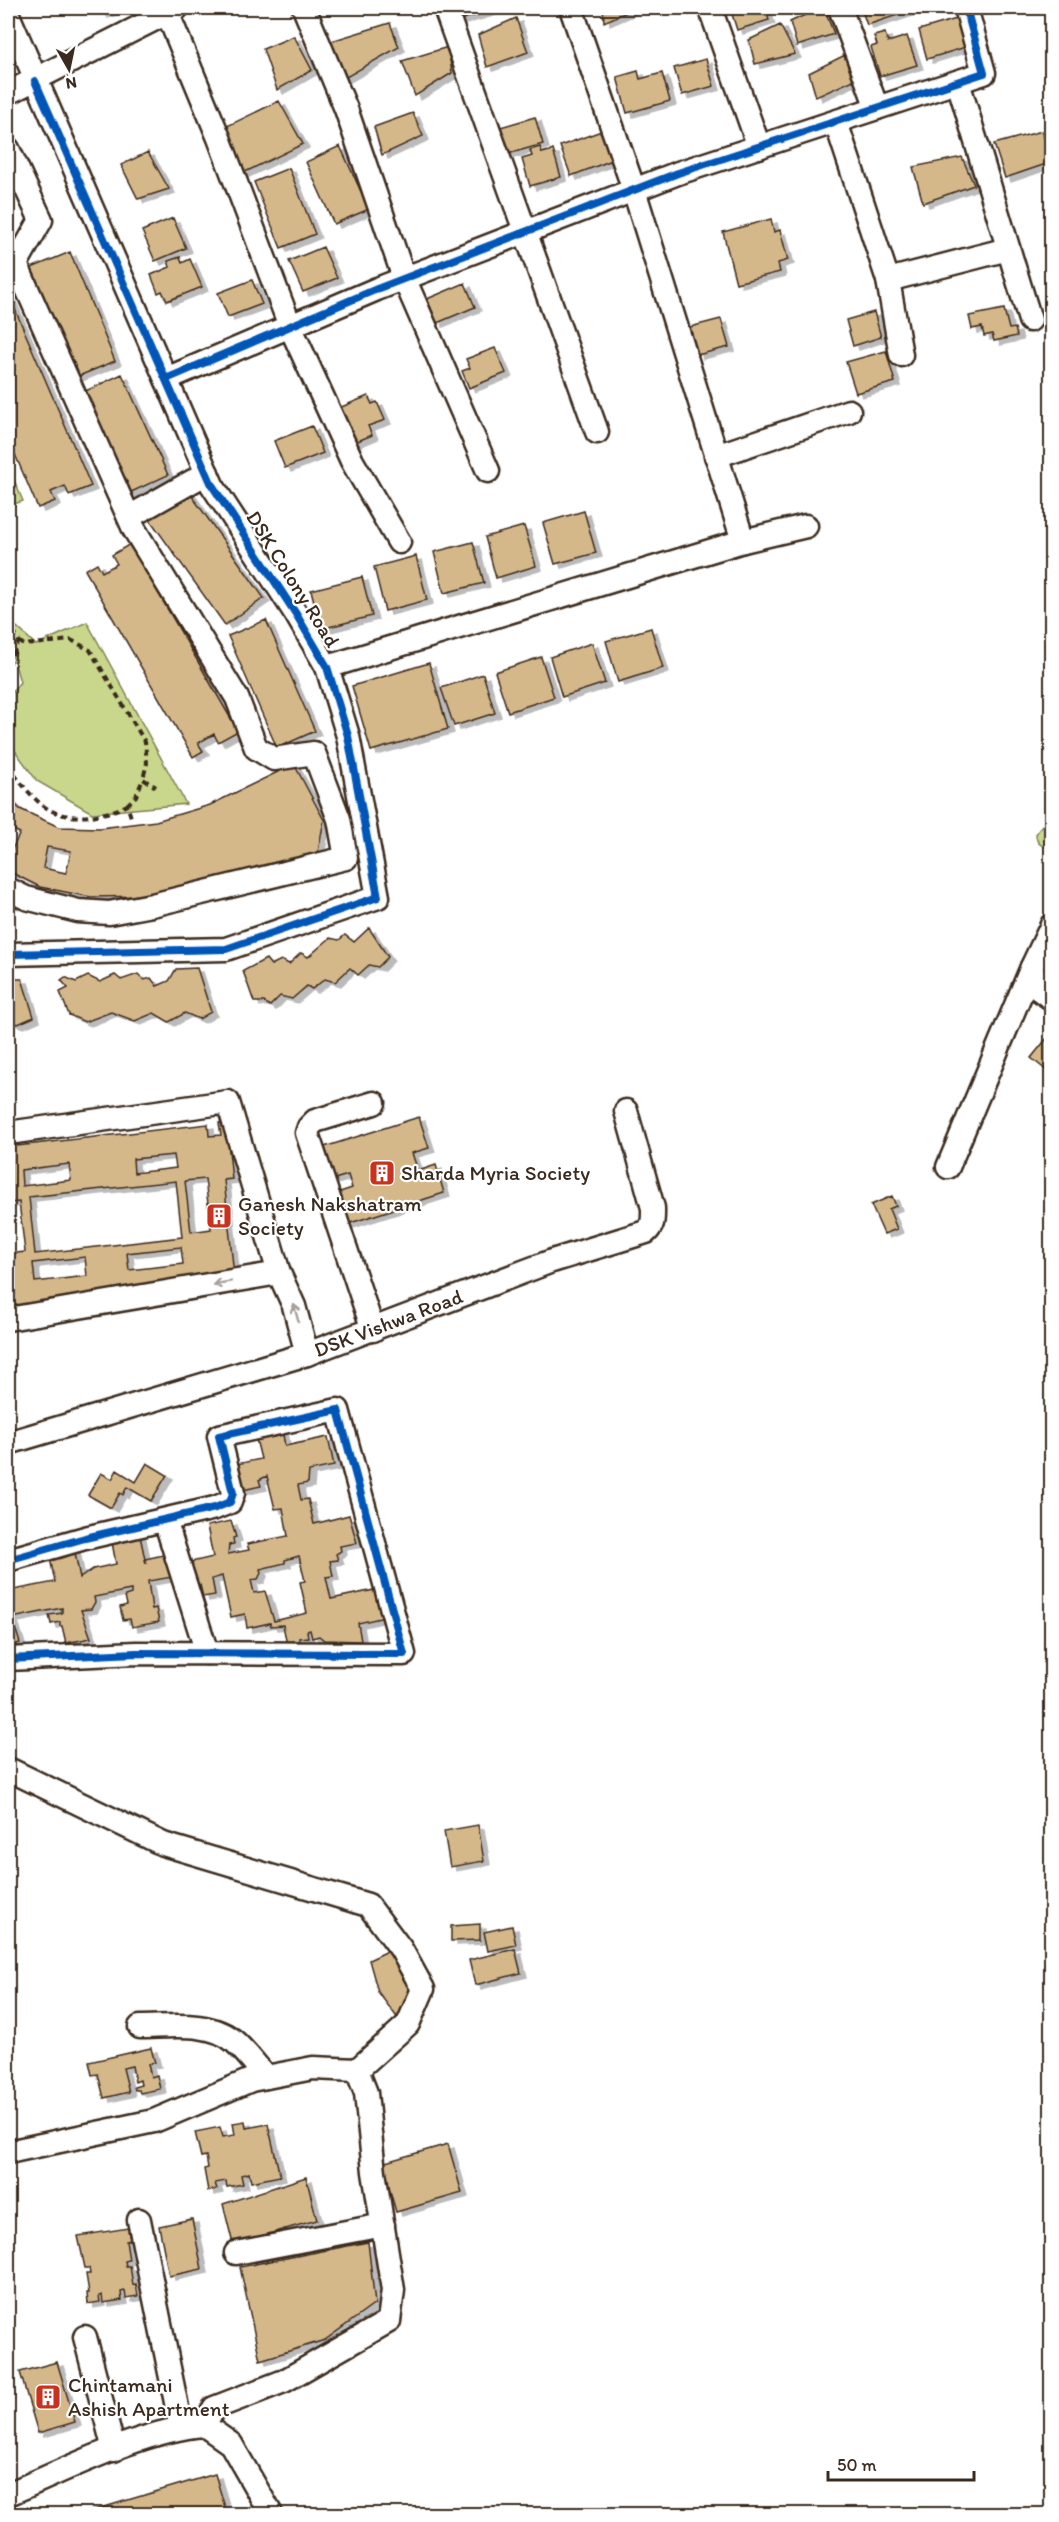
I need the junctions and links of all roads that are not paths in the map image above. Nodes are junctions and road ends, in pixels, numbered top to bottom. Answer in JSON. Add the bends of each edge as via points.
{"nodes":[{"id":1,"x":304,"y":8,"type":"edge"},
{"id":2,"x":445,"y":8,"type":"edge"},
{"id":3,"x":571,"y":8,"type":"edge"},
{"id":4,"x":710,"y":8,"type":"edge"},
{"id":5,"x":840,"y":8,"type":"edge"},
{"id":6,"x":966,"y":8,"type":"edge"},
{"id":7,"x":172,"y":10,"type":"edge"},
{"id":8,"x":8,"y":15,"type":"edge"},
{"id":9,"x":35,"y":81,"type":"junction"},
{"id":10,"x":958,"y":82,"type":"junction"},
{"id":11,"x":8,"y":93,"type":"edge"},
{"id":12,"x":877,"y":108,"type":"junction"},
{"id":13,"x":836,"y":122,"type":"junction"},
{"id":14,"x":759,"y":147,"type":"junction"},
{"id":15,"x":8,"y":149,"type":"edge"},
{"id":16,"x":634,"y":190,"type":"junction"},
{"id":17,"x":526,"y":231,"type":"junction"},
{"id":18,"x":1008,"y":249,"type":"junction"},
{"id":19,"x":404,"y":278,"type":"junction"},
{"id":20,"x":888,"y":280,"type":"junction"},
{"id":21,"x":1030,"y":320,"type":"dead end"},
{"id":22,"x":290,"y":326,"type":"junction"},
{"id":23,"x":901,"y":354,"type":"dead end"},
{"id":24,"x":166,"y":380,"type":"junction"},
{"id":25,"x":849,"y":411,"type":"dead end"},
{"id":26,"x":597,"y":432,"type":"dead end"},
{"id":27,"x":717,"y":456,"type":"junction"},
{"id":28,"x":488,"y":471,"type":"dead end"},
{"id":29,"x":207,"y":473,"type":"junction"},
{"id":30,"x":129,"y":517,"type":"junction"},
{"id":31,"x":806,"y":526,"type":"dead end"},
{"id":32,"x":743,"y":541,"type":"junction"},
{"id":33,"x":399,"y":542,"type":"dead end"},
{"id":34,"x":327,"y":667,"type":"junction"},
{"id":35,"x":8,"y":889,"type":"edge"},
{"id":36,"x":1052,"y":925,"type":"edge"},
{"id":37,"x":8,"y":954,"type":"edge"},
{"id":38,"x":1032,"y":967,"type":"junction"},
{"id":39,"x":1052,"y":999,"type":"edge"},
{"id":40,"x":374,"y":1103,"type":"dead end"},
{"id":41,"x":626,"y":1111,"type":"dead end"},
{"id":42,"x":8,"y":1133,"type":"edge"},
{"id":43,"x":948,"y":1167,"type":"dead end"},
{"id":44,"x":279,"y":1273,"type":"junction"},
{"id":45,"x":8,"y":1319,"type":"edge"},
{"id":46,"x":373,"y":1330,"type":"junction"},
{"id":47,"x":307,"y":1354,"type":"junction"},
{"id":48,"x":8,"y":1443,"type":"edge"},
{"id":49,"x":165,"y":1520,"type":"junction"},
{"id":50,"x":8,"y":1560,"type":"edge"},
{"id":51,"x":207,"y":1653,"type":"junction"},
{"id":52,"x":8,"y":1659,"type":"edge"},
{"id":53,"x":8,"y":1769,"type":"edge"},
{"id":54,"x":140,"y":2027,"type":"dead end"},
{"id":55,"x":357,"y":2070,"type":"junction"},
{"id":56,"x":266,"y":2077,"type":"junction"},
{"id":57,"x":8,"y":2152,"type":"edge"},
{"id":58,"x":139,"y":2220,"type":"dead end"},
{"id":59,"x":383,"y":2225,"type":"junction"},
{"id":60,"x":236,"y":2253,"type":"dead end"},
{"id":61,"x":85,"y":2337,"type":"dead end"},
{"id":62,"x":204,"y":2425,"type":"junction"},
{"id":63,"x":181,"y":2427,"type":"junction"},
{"id":64,"x":114,"y":2450,"type":"junction"},
{"id":65,"x":8,"y":2494,"type":"edge"},
{"id":66,"x":271,"y":2514,"type":"edge"}],
"edges":[{"from":1,"to":19,"type":"street","via":[[346,109]]},
{"from":2,"to":17,"type":"street"},
{"from":3,"to":16,"type":"street"},
{"from":4,"to":14,"type":"street"},
{"from":5,"to":12,"type":"street"},
{"from":6,"to":10,"type":"street","via":[[984,73]]},
{"from":7,"to":9,"type":"street"},
{"from":7,"to":22,"type":"street"},
{"from":8,"to":9,"type":"street","name":"DSK Colony Road"},
{"from":9,"to":11,"type":"street"},
{"from":9,"to":24,"type":"street","name":"DSK Colony Road"},
{"from":10,"to":12,"type":"street"},
{"from":10,"to":18,"type":"street"},
{"from":12,"to":13,"type":"street"},
{"from":13,"to":14,"type":"street"},
{"from":13,"to":20,"type":"street"},
{"from":14,"to":16,"type":"street"},
{"from":15,"to":30,"type":"street","via":[[41,220],[16,264]]},
{"from":16,"to":17,"type":"street"},
{"from":16,"to":27,"type":"street"},
{"from":17,"to":19,"type":"street"},
{"from":17,"to":26,"type":"street"},
{"from":18,"to":20,"type":"street"},
{"from":18,"to":21,"type":"street"},
{"from":19,"to":22,"type":"street"},
{"from":19,"to":28,"type":"street"},
{"from":20,"to":23,"type":"street"},
{"from":22,"to":24,"type":"street"},
{"from":22,"to":33,"type":"street","via":[[352,461]]},
{"from":24,"to":29,"type":"street","name":"DSK Colony Road"},
{"from":25,"to":27,"type":"street"},
{"from":27,"to":32,"type":"street"},
{"from":29,"to":30,"type":"street"},
{"from":29,"to":34,"type":"street","name":"DSK Colony Road"},
{"from":30,"to":35,"type":"street","via":[[237,698],[256,748],[274,759],[314,753],[339,819],[346,858],[109,912],[78,911]]},
{"from":31,"to":32,"type":"street"},
{"from":32,"to":34,"type":"street"},
{"from":34,"to":37,"type":"street","name":"DSK Colony Road","via":[[348,736],[378,897],[226,948]]},
{"from":36,"to":38,"type":"street"},
{"from":38,"to":39,"type":"street","via":[[1037,988]]},
{"from":38,"to":43,"type":"street"},
{"from":40,"to":46,"type":"street","via":[[315,1121],[307,1133]]},
{"from":41,"to":46,"type":"street","name":"DSK Vishwa Road","via":[[653,1208],[653,1221],[646,1232],[552,1261]]},
{"from":42,"to":44,"type":"street","via":[[228,1102]]},
{"from":44,"to":45,"type":"street","one_way":true},
{"from":47,"to":44,"type":"street","one_way":true,"via":[[294,1306]]},
{"from":46,"to":47,"type":"street","name":"DSK Vishwa Road"},
{"from":47,"to":48,"type":"street","name":"DSK Vishwa Road"},
{"from":49,"to":50,"type":"street"},
{"from":49,"to":51,"type":"street"},
{"from":49,"to":51,"type":"street","via":[[230,1503],[233,1493],[219,1436],[338,1410],[404,1654]]},
{"from":51,"to":52,"type":"street"},
{"from":53,"to":55,"type":"street","via":[[163,1844],[368,1905],[401,1949],[423,1989],[408,2024]]},
{"from":54,"to":56,"type":"street","via":[[217,2030],[234,2040]]},
{"from":55,"to":56,"type":"street","via":[[313,2068]]},
{"from":55,"to":59,"type":"street","via":[[366,2093]]},
{"from":56,"to":57,"type":"street","via":[[251,2079],[154,2121]]},
{"from":58,"to":63,"type":"street"},
{"from":59,"to":60,"type":"street"},
{"from":59,"to":62,"type":"street","via":[[393,2290],[389,2321],[284,2381],[214,2408]]},
{"from":61,"to":64,"type":"street"},
{"from":62,"to":63,"type":"street"},
{"from":62,"to":66,"type":"street","via":[[231,2444]]},
{"from":63,"to":64,"type":"street"},
{"from":64,"to":65,"type":"street"}]}
